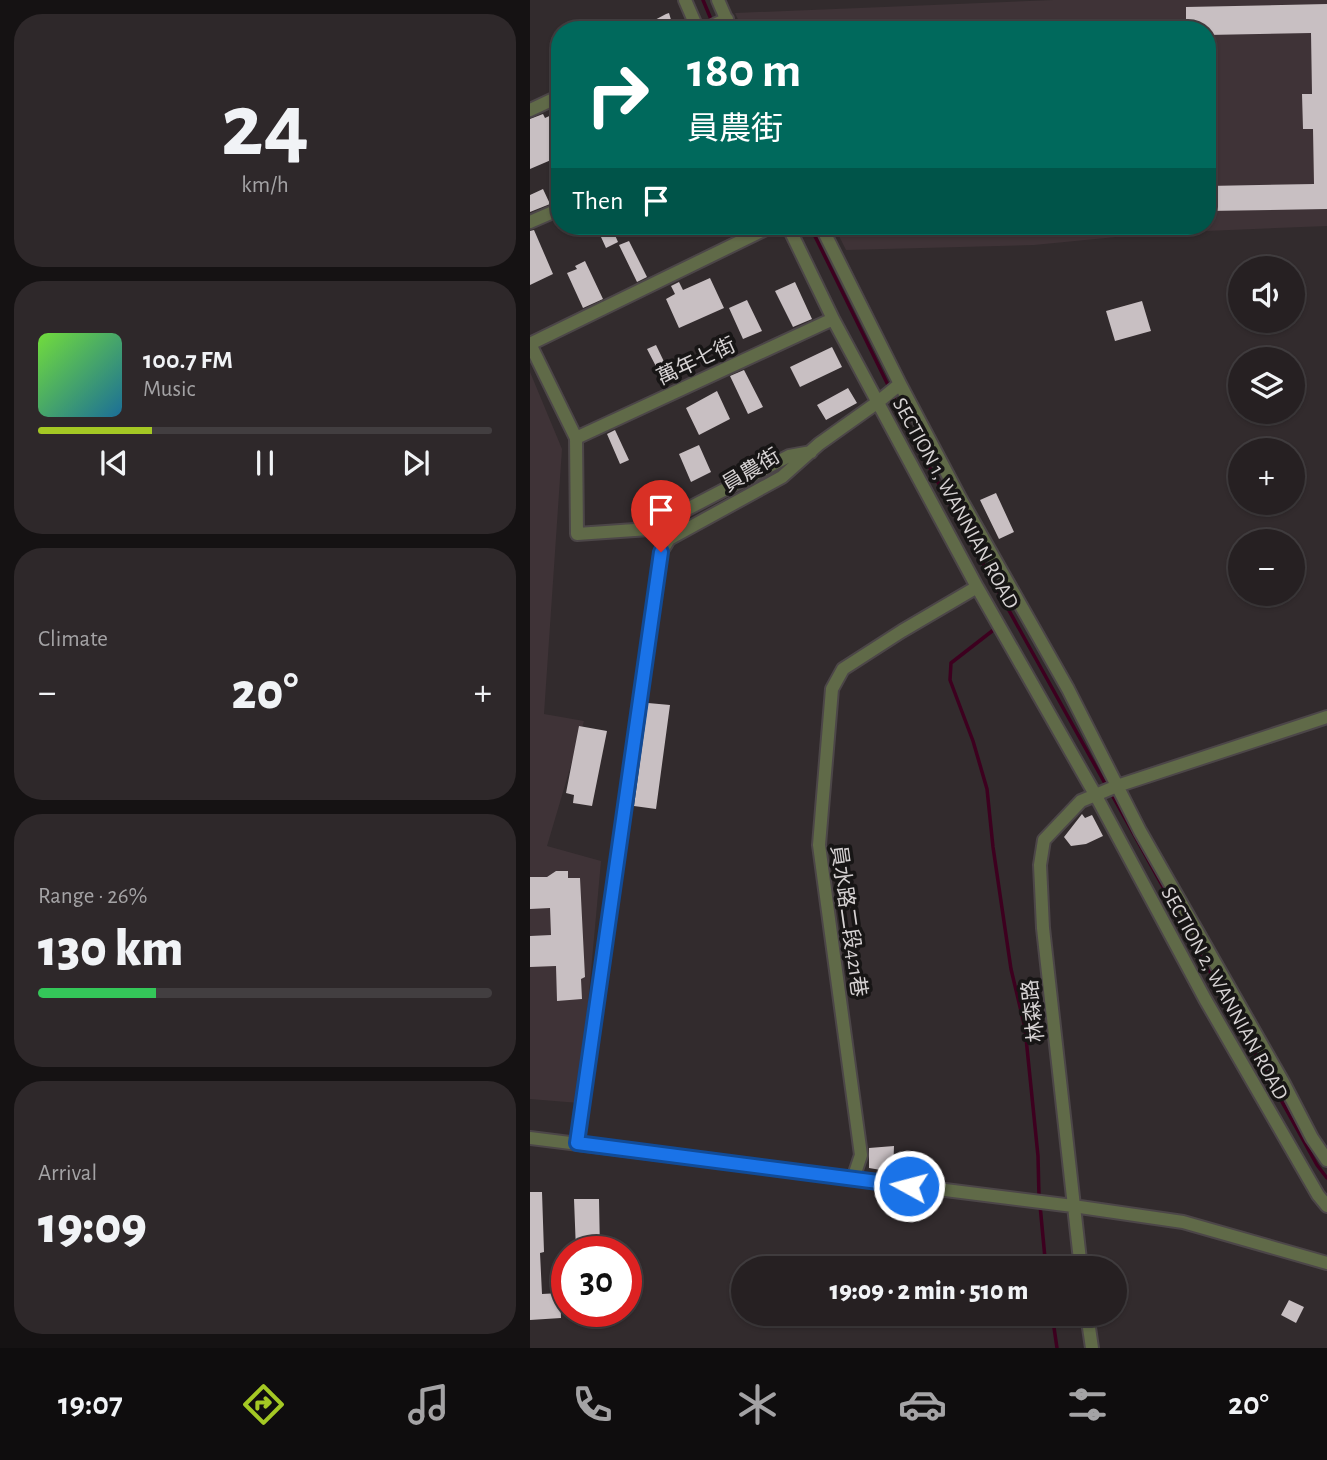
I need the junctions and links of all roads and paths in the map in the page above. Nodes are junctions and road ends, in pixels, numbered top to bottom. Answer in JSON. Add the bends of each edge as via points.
{"nodes":[{"id":1,"x":685,"y":0,"type":"edge"},
{"id":2,"x":718,"y":0,"type":"edge"},
{"id":3,"x":694,"y":21,"type":"edge"},
{"id":4,"x":728,"y":21,"type":"edge"},
{"id":5,"x":551,"y":100,"type":"edge"},
{"id":6,"x":530,"y":110,"type":"edge"},
{"id":7,"x":551,"y":213,"type":"edge"},
{"id":8,"x":530,"y":222,"type":"edge"},
{"id":9,"x":754,"y":235,"type":"edge"},
{"id":10,"x":792,"y":235,"type":"edge"},
{"id":11,"x":826,"y":235,"type":"edge"},
{"id":12,"x":833,"y":319,"type":"junction"},
{"id":13,"x":530,"y":344,"type":"edge"},
{"id":14,"x":900,"y":384,"type":"junction"},
{"id":15,"x":878,"y":402,"type":"junction"},
{"id":16,"x":576,"y":438,"type":"junction"},
{"id":17,"x":812,"y":452,"type":"junction"},
{"id":18,"x":977,"y":587,"type":"junction"},
{"id":19,"x":1327,"y":718,"type":"edge"},
{"id":20,"x":1117,"y":786,"type":"junction"},
{"id":21,"x":1096,"y":796,"type":"junction"},
{"id":22,"x":530,"y":1138,"type":"edge"},
{"id":23,"x":577,"y":1143,"type":"junction"},
{"id":24,"x":1327,"y":1160,"type":"edge"},
{"id":25,"x":853,"y":1179,"type":"junction"},
{"id":26,"x":1073,"y":1206,"type":"junction"},
{"id":27,"x":1327,"y":1206,"type":"edge"},
{"id":28,"x":1079,"y":1256,"type":"edge"},
{"id":29,"x":1327,"y":1263,"type":"edge"},
{"id":30,"x":1089,"y":1326,"type":"edge"},
{"id":31,"x":1092,"y":1348,"type":"edge"}],
"edges":[{"from":1,"to":3,"type":"street"},
{"from":2,"to":4,"type":"street"},
{"from":5,"to":6,"type":"street"},
{"from":7,"to":8,"type":"street"},
{"from":9,"to":13,"type":"street"},
{"from":10,"to":12,"type":"street","name":"SECTION 1, WANNIAN ROAD"},
{"from":11,"to":14,"type":"street","name":"SECTION 1, WANNIAN ROAD"},
{"from":12,"to":15,"type":"street","name":"SECTION 1, WANNIAN ROAD"},
{"from":12,"to":16,"type":"street","name":"萬年七街"},
{"from":13,"to":16,"type":"street"},
{"from":14,"to":15,"type":"street","name":"員農街"},
{"from":14,"to":20,"type":"street","name":"SECTION 1, WANNIAN ROAD"},
{"from":15,"to":17,"type":"street","name":"員農街"},
{"from":15,"to":18,"type":"street","name":"SECTION 1, WANNIAN ROAD"},
{"from":16,"to":17,"type":"street","via":[[577,534],[649,529],[789,456]]},
{"from":17,"to":23,"type":"street","name":"員農街","via":[[782,477],[669,539],[661,552]]},
{"from":18,"to":21,"type":"street","name":"SECTION 1, WANNIAN ROAD"},
{"from":18,"to":25,"type":"street","name":"員水路二段421巷","via":[[843,669],[832,689],[819,845],[861,1155]]},
{"from":19,"to":20,"type":"street","name":"林森路"},
{"from":20,"to":21,"type":"street","name":"林森路"},
{"from":20,"to":24,"type":"street","name":"SECTION 2, WANNIAN ROAD"},
{"from":21,"to":26,"type":"street","name":"林森路","via":[[1073,807],[1044,840],[1040,865]]},
{"from":21,"to":27,"type":"street","name":"SECTION 2, WANNIAN ROAD","via":[[1205,999]]},
{"from":22,"to":23,"type":"street"},
{"from":23,"to":25,"type":"street"},
{"from":25,"to":26,"type":"street"},
{"from":26,"to":28,"type":"street","name":"林森路"},
{"from":26,"to":29,"type":"street","via":[[1183,1222]]},
{"from":30,"to":31,"type":"street"}]}
